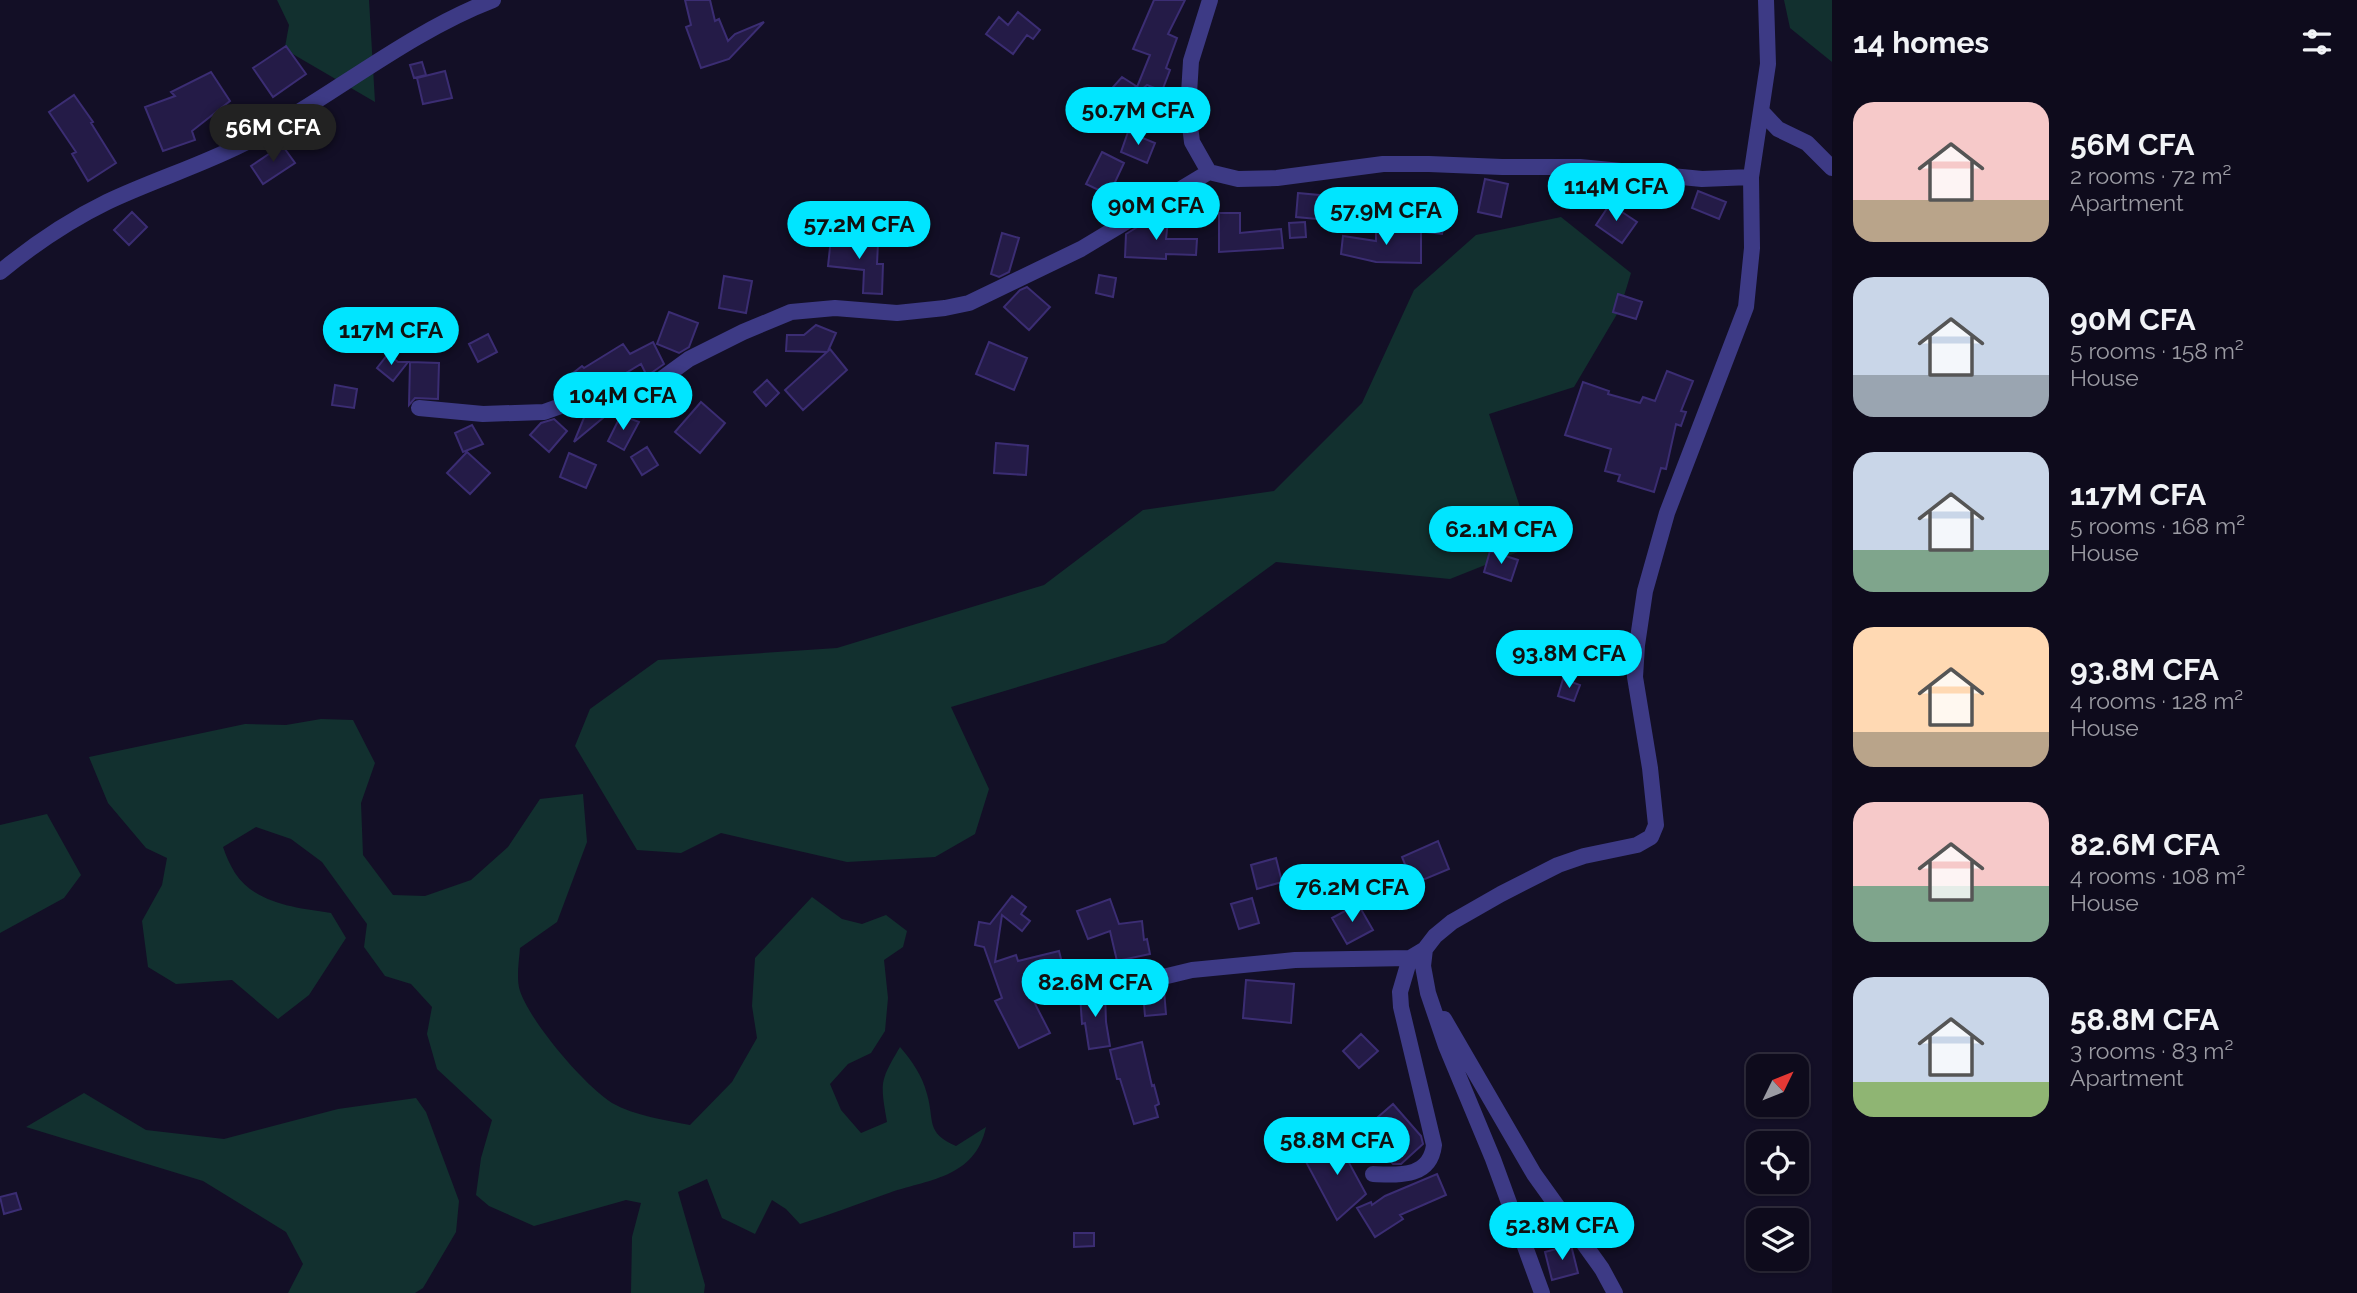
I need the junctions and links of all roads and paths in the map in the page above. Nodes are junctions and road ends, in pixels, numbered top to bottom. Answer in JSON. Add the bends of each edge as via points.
{"nodes":[{"id":1,"x":493,"y":0,"type":"edge"},
{"id":2,"x":1210,"y":0,"type":"edge"},
{"id":3,"x":1766,"y":0,"type":"edge"},
{"id":4,"x":1762,"y":112,"type":"junction"},
{"id":5,"x":1832,"y":168,"type":"edge"},
{"id":6,"x":1209,"y":172,"type":"junction"},
{"id":7,"x":1751,"y":177,"type":"junction"},
{"id":8,"x":0,"y":272,"type":"edge"},
{"id":9,"x":419,"y":408,"type":"dead end"},
{"id":10,"x":1417,"y":953,"type":"junction"},
{"id":11,"x":1134,"y":984,"type":"dead end"},
{"id":12,"x":1428,"y":993,"type":"junction"},
{"id":13,"x":1373,"y":1174,"type":"dead end"},
{"id":14,"x":1542,"y":1293,"type":"edge"},
{"id":15,"x":1615,"y":1293,"type":"edge"}],
"edges":[{"from":1,"to":8,"type":"street","via":[[428,33],[250,140],[61,227]]},
{"from":2,"to":6,"type":"street","via":[[1191,61],[1188,110],[1192,142]]},
{"from":3,"to":4,"type":"street","via":[[1768,64]]},
{"from":4,"to":5,"type":"street","via":[[1778,129],[1807,142]]},
{"from":4,"to":7,"type":"street"},
{"from":6,"to":7,"type":"street","via":[[1238,179],[1418,164]]},
{"from":6,"to":9,"type":"street","via":[[1081,249],[969,303],[897,313],[835,308],[791,312],[689,359],[630,397],[612,399],[597,393],[544,412],[483,414]]},
{"from":7,"to":10,"type":"street","via":[[1752,248],[1746,307],[1667,513],[1640,620],[1635,677],[1656,825],[1651,837],[1637,845],[1558,865],[1452,922]]},
{"from":10,"to":11,"type":"street","via":[[1192,970]]},
{"from":10,"to":12,"type":"street"},
{"from":10,"to":13,"type":"street","via":[[1400,992],[1401,1007],[1434,1145],[1432,1158],[1422,1168],[1402,1175]]},
{"from":12,"to":14,"type":"street"},
{"from":12,"to":15,"type":"street","via":[[1534,1174]]}]}
